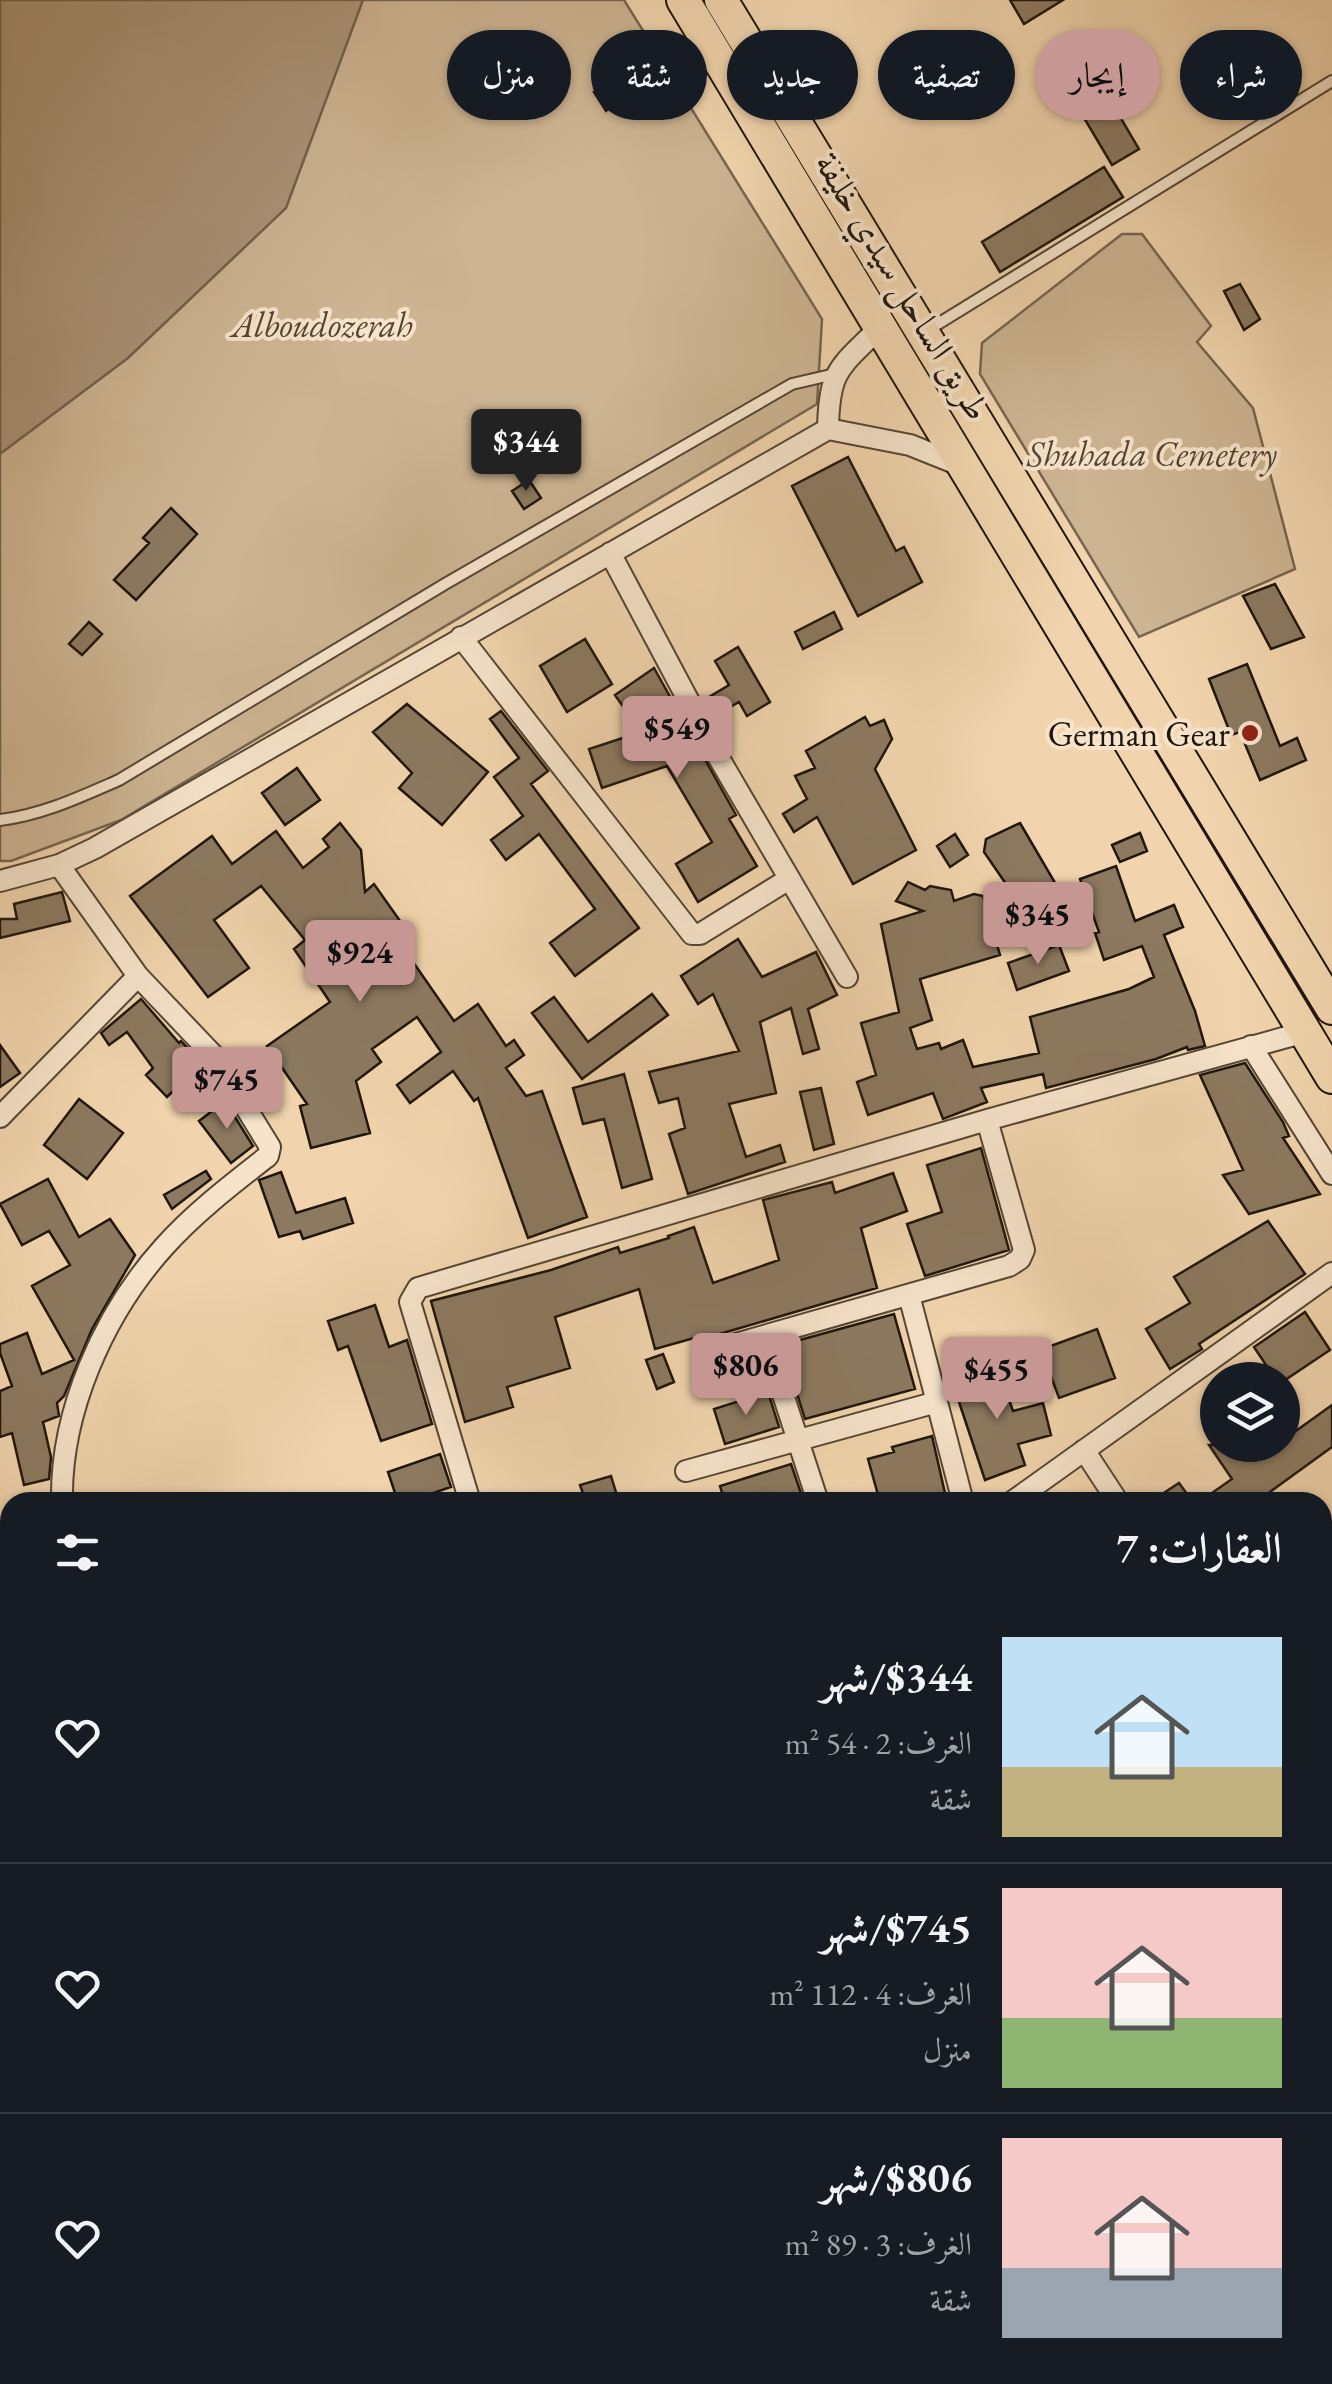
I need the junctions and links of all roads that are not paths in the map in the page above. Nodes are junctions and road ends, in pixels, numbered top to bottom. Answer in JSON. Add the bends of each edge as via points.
{"nodes":[{"id":1,"x":683,"y":0,"type":"edge"},
{"id":2,"x":721,"y":0,"type":"edge"},
{"id":3,"x":1332,"y":81,"type":"edge"},
{"id":4,"x":880,"y":327,"type":"junction"},
{"id":5,"x":922,"y":334,"type":"junction"},
{"id":6,"x":835,"y":374,"type":"junction"},
{"id":7,"x":828,"y":429,"type":"junction"},
{"id":8,"x":967,"y":468,"type":"junction"},
{"id":9,"x":610,"y":553,"type":"junction"},
{"id":10,"x":461,"y":637,"type":"junction"},
{"id":11,"x":0,"y":820,"type":"edge"},
{"id":12,"x":59,"y":865,"type":"junction"},
{"id":13,"x":789,"y":878,"type":"junction"},
{"id":14,"x":0,"y":881,"type":"edge"},
{"id":15,"x":138,"y":976,"type":"junction"},
{"id":16,"x":846,"y":977,"type":"dead end"},
{"id":17,"x":1332,"y":1008,"type":"edge"},
{"id":18,"x":1305,"y":1032,"type":"junction"},
{"id":19,"x":1251,"y":1046,"type":"junction"},
{"id":20,"x":1332,"y":1077,"type":"edge"},
{"id":21,"x":0,"y":1117,"type":"edge"},
{"id":22,"x":987,"y":1120,"type":"junction"},
{"id":23,"x":1332,"y":1174,"type":"edge"},
{"id":24,"x":1332,"y":1273,"type":"edge"},
{"id":25,"x":909,"y":1295,"type":"junction"},
{"id":26,"x":764,"y":1336,"type":"junction"},
{"id":27,"x":712,"y":1351,"type":"dead end"},
{"id":28,"x":937,"y":1402,"type":"junction"},
{"id":29,"x":798,"y":1439,"type":"junction"},
{"id":30,"x":1084,"y":1450,"type":"junction"},
{"id":31,"x":686,"y":1471,"type":"dead end"},
{"id":32,"x":63,"y":1492,"type":"edge"},
{"id":33,"x":467,"y":1492,"type":"edge"},
{"id":34,"x":815,"y":1492,"type":"edge"},
{"id":35,"x":960,"y":1492,"type":"edge"},
{"id":36,"x":1026,"y":1492,"type":"edge"},
{"id":37,"x":1111,"y":1492,"type":"edge"}],
"edges":[{"from":1,"to":4,"type":"highway","name":"طريق الساحل سيدي خليفة"},
{"from":2,"to":5,"type":"highway"},
{"from":3,"to":5,"type":"lane"},
{"from":4,"to":6,"type":"street"},
{"from":4,"to":8,"type":"highway","name":"طريق الساحل سيدي خليفة"},
{"from":5,"to":17,"type":"highway"},
{"from":6,"to":7,"type":"street"},
{"from":6,"to":11,"type":"lane","via":[[792,384],[119,780],[67,803]]},
{"from":7,"to":8,"type":"street","via":[[910,444]]},
{"from":7,"to":9,"type":"street"},
{"from":8,"to":18,"type":"highway","name":"طريق الساحل سيدي خليفة"},
{"from":9,"to":10,"type":"street"},
{"from":9,"to":13,"type":"street"},
{"from":10,"to":12,"type":"street"},
{"from":10,"to":13,"type":"street","via":[[692,934]]},
{"from":12,"to":14,"type":"street"},
{"from":12,"to":15,"type":"street"},
{"from":13,"to":16,"type":"street"},
{"from":15,"to":21,"type":"street"},
{"from":15,"to":32,"type":"street","via":[[214,1056],[270,1147],[134,1284],[82,1387],[65,1444]]},
{"from":18,"to":19,"type":"street"},
{"from":18,"to":20,"type":"highway","name":"طريق الساحل سيدي خليفة"},
{"from":19,"to":22,"type":"street"},
{"from":19,"to":23,"type":"street"},
{"from":22,"to":25,"type":"street","via":[[1024,1250],[1020,1259]]},
{"from":22,"to":33,"type":"street","via":[[418,1288],[410,1302]]},
{"from":24,"to":30,"type":"street"},
{"from":25,"to":26,"type":"street"},
{"from":25,"to":28,"type":"street"},
{"from":26,"to":27,"type":"street"},
{"from":26,"to":29,"type":"street"},
{"from":28,"to":29,"type":"street"},
{"from":28,"to":35,"type":"street"},
{"from":29,"to":31,"type":"street"},
{"from":29,"to":34,"type":"street"},
{"from":30,"to":36,"type":"street"},
{"from":30,"to":37,"type":"street"}]}
